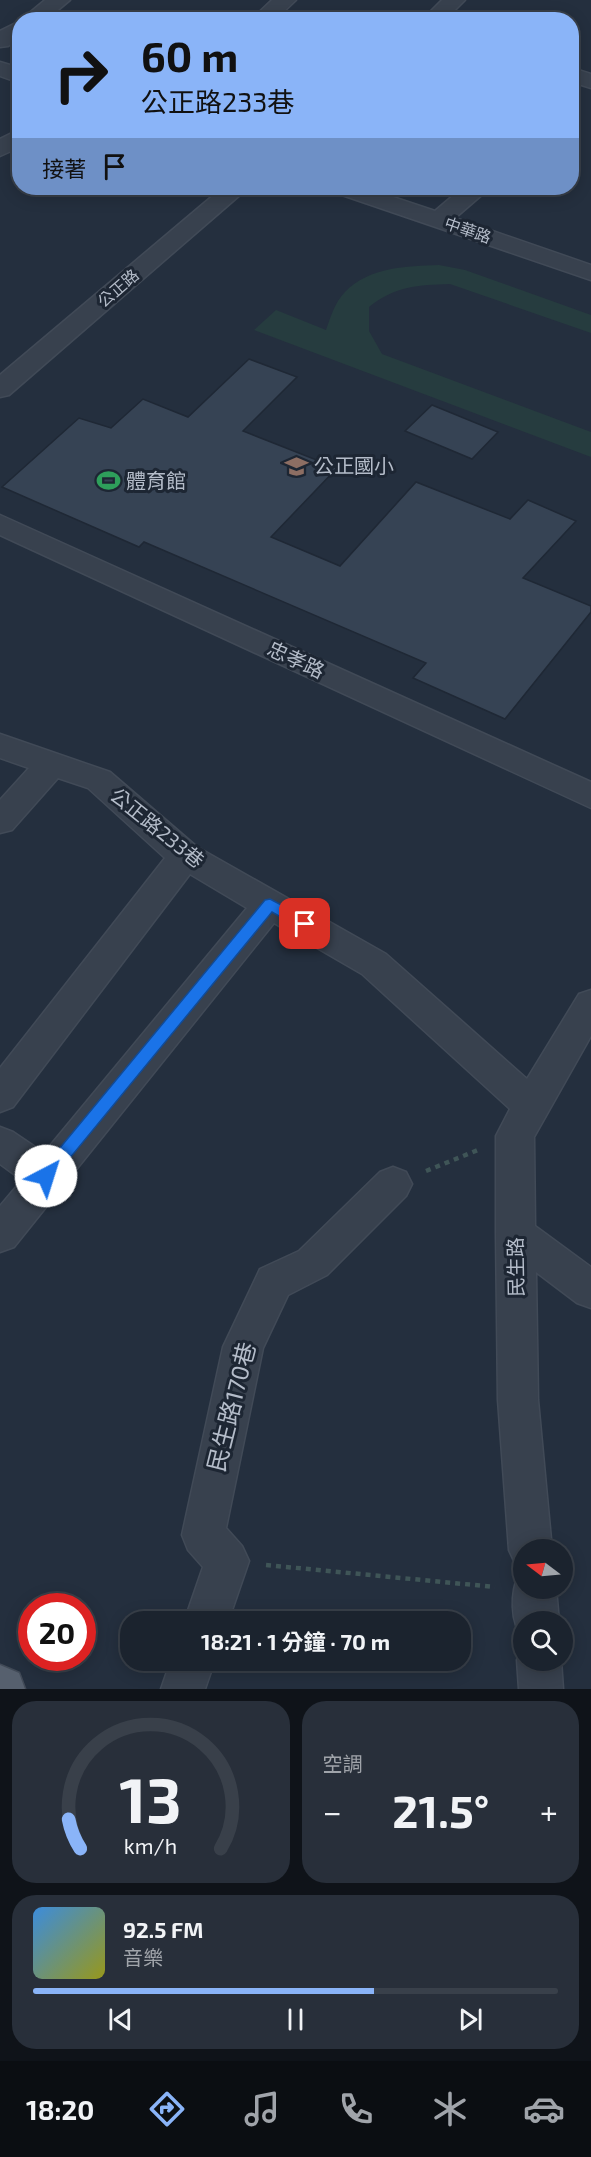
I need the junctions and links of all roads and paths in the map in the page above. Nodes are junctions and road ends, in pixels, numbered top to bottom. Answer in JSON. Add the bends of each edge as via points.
{"nodes":[{"id":1,"x":59,"y":0,"type":"edge"},
{"id":2,"x":285,"y":0,"type":"edge"},
{"id":3,"x":454,"y":0,"type":"edge"},
{"id":4,"x":42,"y":12,"type":"edge"},
{"id":5,"x":271,"y":12,"type":"edge"},
{"id":6,"x":441,"y":12,"type":"edge"},
{"id":7,"x":228,"y":195,"type":"edge"},
{"id":8,"x":365,"y":195,"type":"edge"},
{"id":9,"x":468,"y":195,"type":"edge"},
{"id":10,"x":439,"y":220,"type":"junction"},
{"id":11,"x":591,"y":273,"type":"edge"},
{"id":12,"x":0,"y":389,"type":"edge"},
{"id":13,"x":0,"y":524,"type":"edge"},
{"id":14,"x":0,"y":746,"type":"edge"},
{"id":15,"x":53,"y":763,"type":"junction"},
{"id":16,"x":591,"y":796,"type":"edge"},
{"id":17,"x":0,"y":821,"type":"edge"},
{"id":18,"x":185,"y":856,"type":"junction"},
{"id":19,"x":270,"y":904,"type":"junction"},
{"id":20,"x":591,"y":1004,"type":"edge"},
{"id":21,"x":0,"y":1096,"type":"edge"},
{"id":22,"x":523,"y":1121,"type":"junction"},
{"id":23,"x":0,"y":1143,"type":"edge"},
{"id":24,"x":46,"y":1176,"type":"junction"},
{"id":25,"x":393,"y":1184,"type":"joint"},
{"id":26,"x":515,"y":1233,"type":"junction"},
{"id":27,"x":0,"y":1235,"type":"edge"},
{"id":28,"x":591,"y":1290,"type":"edge"},
{"id":29,"x":530,"y":1539,"type":"edge"},
{"id":30,"x":227,"y":1561,"type":"junction"},
{"id":31,"x":513,"y":1585,"type":"edge"},
{"id":32,"x":210,"y":1611,"type":"edge"},
{"id":33,"x":189,"y":1671,"type":"edge"},
{"id":34,"x":540,"y":1671,"type":"edge"},
{"id":35,"x":183,"y":1689,"type":"edge"},
{"id":36,"x":541,"y":1689,"type":"edge"}],
"edges":[{"from":1,"to":4,"type":"street"},
{"from":2,"to":5,"type":"street"},
{"from":3,"to":6,"type":"street"},
{"from":7,"to":12,"type":"street","name":"公正路"},
{"from":8,"to":10,"type":"street","name":"中華路"},
{"from":9,"to":10,"type":"street"},
{"from":10,"to":11,"type":"street","name":"中華路"},
{"from":13,"to":16,"type":"street","name":"忠孝路"},
{"from":14,"to":15,"type":"street","name":"公正路233巷"},
{"from":15,"to":17,"type":"street"},
{"from":15,"to":18,"type":"street","name":"公正路233巷","via":[[99,780]]},
{"from":18,"to":19,"type":"street","name":"公正路233巷"},
{"from":18,"to":21,"type":"street"},
{"from":19,"to":22,"type":"street","name":"公正路233巷","via":[[374,964]]},
{"from":19,"to":24,"type":"street"},
{"from":20,"to":22,"type":"street"},
{"from":22,"to":25,"type":"path"},
{"from":22,"to":26,"type":"street","name":"民生路"},
{"from":23,"to":24,"type":"street"},
{"from":24,"to":27,"type":"street"},
{"from":25,"to":30,"type":"street","name":"民生路170巷","via":[[313,1263],[274,1282],[243,1347],[203,1535]]},
{"from":26,"to":28,"type":"street"},
{"from":26,"to":29,"type":"street","name":"民生路","via":[[518,1400]]},
{"from":30,"to":31,"type":"path"},
{"from":30,"to":32,"type":"street"},
{"from":33,"to":35,"type":"street"},
{"from":34,"to":36,"type":"street"}]}
